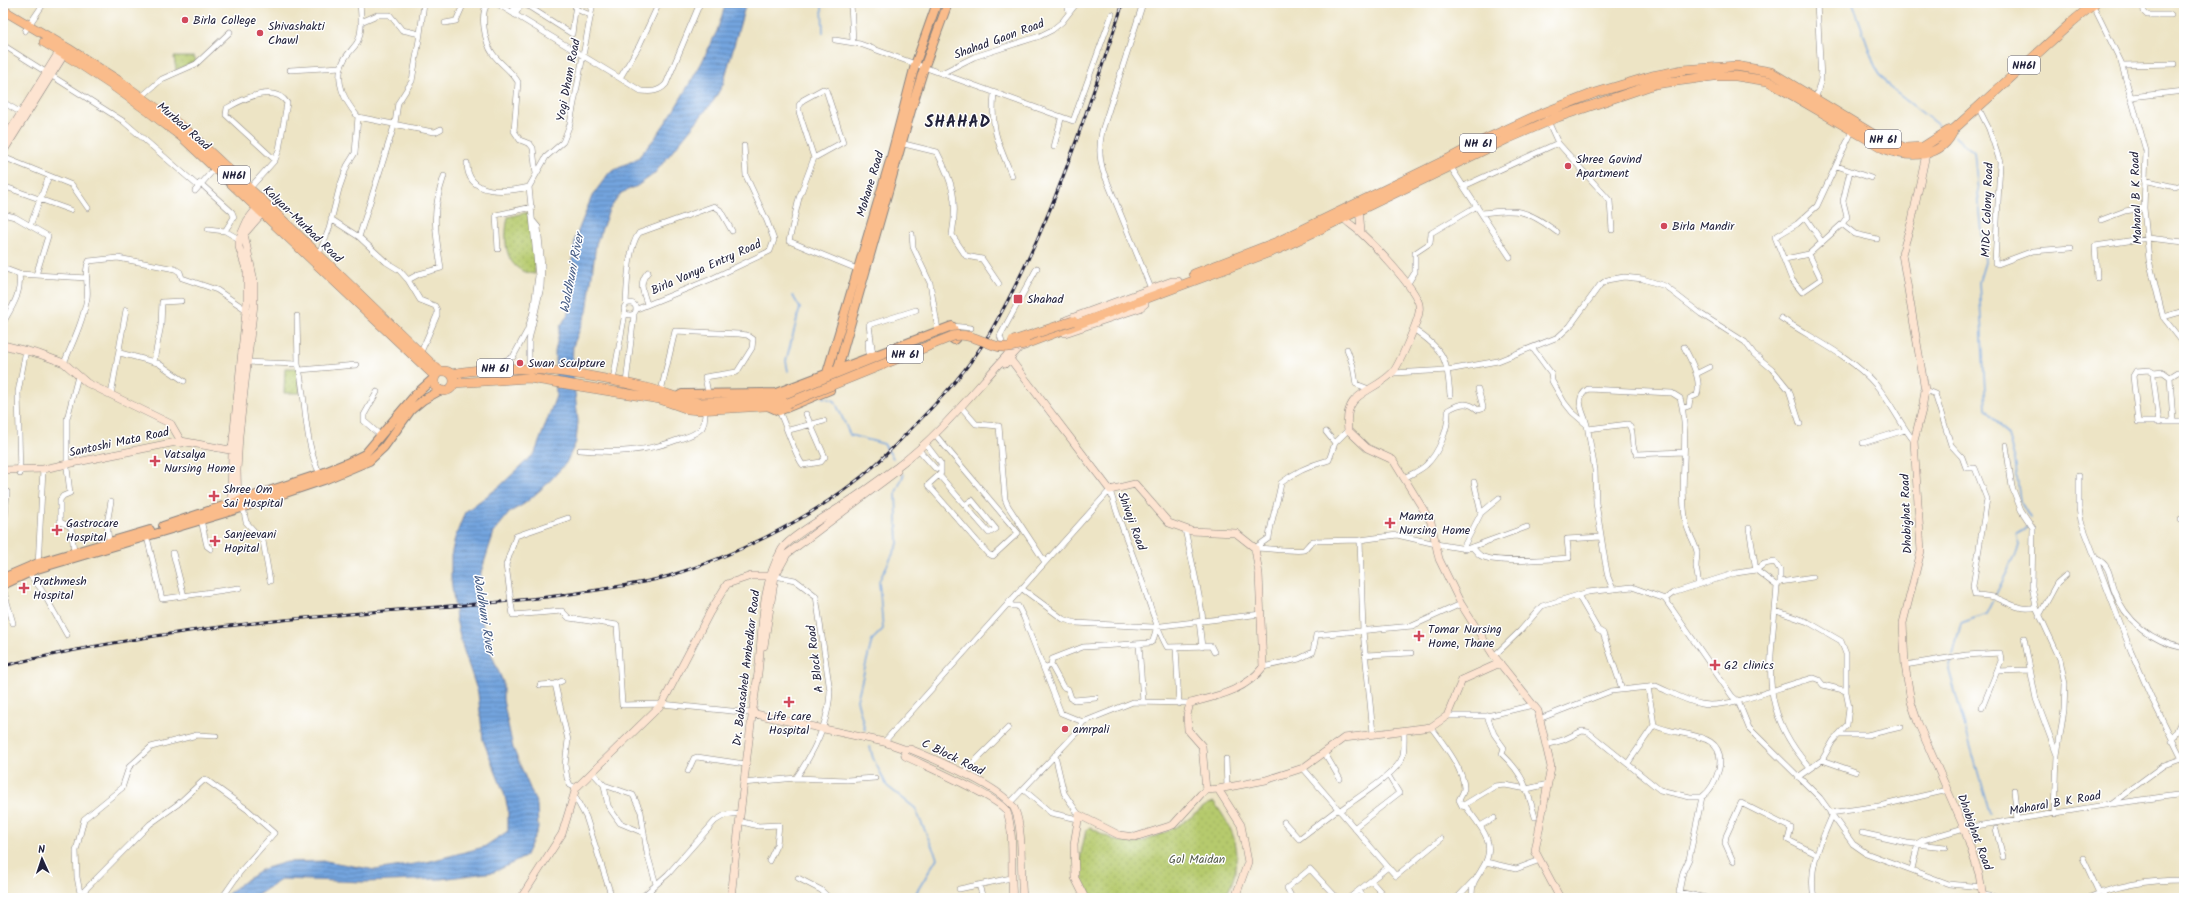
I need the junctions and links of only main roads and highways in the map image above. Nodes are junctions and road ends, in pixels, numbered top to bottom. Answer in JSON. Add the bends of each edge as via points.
{"nodes":[{"id":1,"x":937,"y":3,"type":"edge"},
{"id":2,"x":948,"y":3,"type":"edge"},
{"id":3,"x":2094,"y":4,"type":"edge"},
{"id":4,"x":3,"y":10,"type":"edge"},
{"id":5,"x":3,"y":18,"type":"edge"},
{"id":6,"x":26,"y":28,"type":"junction"},
{"id":7,"x":920,"y":67,"type":"junction"},
{"id":8,"x":139,"y":100,"type":"junction"},
{"id":9,"x":1954,"y":130,"type":"joint"},
{"id":10,"x":898,"y":143,"type":"junction"},
{"id":11,"x":262,"y":207,"type":"junction"},
{"id":12,"x":1229,"y":263,"type":"junction"},
{"id":13,"x":1128,"y":303,"type":"junction"},
{"id":14,"x":398,"y":334,"type":"junction"},
{"id":15,"x":838,"y":368,"type":"junction"},
{"id":16,"x":827,"y":373,"type":"junction"},
{"id":17,"x":436,"y":375,"type":"junction"},
{"id":18,"x":453,"y":378,"type":"junction"},
{"id":19,"x":441,"y":390,"type":"junction"},
{"id":20,"x":677,"y":401,"type":"junction"},
{"id":21,"x":780,"y":405,"type":"junction"},
{"id":22,"x":236,"y":506,"type":"junction"},
{"id":23,"x":38,"y":566,"type":"junction"},
{"id":24,"x":3,"y":578,"type":"edge"},
{"id":25,"x":3,"y":585,"type":"edge"}],
"edges":[{"from":1,"to":7,"type":"main road","name":"Mohane Road"},
{"from":2,"to":7,"type":"main road","name":"Mohane Road"},
{"from":3,"to":9,"type":"highway","number":"NH61"},
{"from":4,"to":6,"type":"highway","name":"Kalyan-Murbad Road","number":"NH61"},
{"from":5,"to":6,"type":"highway","number":"NH61"},
{"from":6,"to":8,"type":"highway","name":"Kalyan-Murbad Road","number":"NH61","via":[[64,49]]},
{"from":7,"to":10,"type":"main road","name":"Mohane Road"},
{"from":8,"to":11,"type":"highway","name":"Murbad Road","number":"NH61","via":[[214,168]]},
{"from":8,"to":11,"type":"highway","name":"Kalyan-Murbad Road","number":"NH61","via":[[185,129],[249,190]]},
{"from":9,"to":12,"type":"highway","number":"NH 61","via":[[1940,147],[1912,156],[1898,154],[1883,148],[1771,72],[1736,66],[1683,70],[1652,76],[1592,94],[1341,215]]},
{"from":10,"to":15,"type":"main road","name":"Mohane Road"},
{"from":10,"to":16,"type":"main road","name":"Mohane Road","via":[[857,269]]},
{"from":11,"to":14,"type":"highway","name":"Kalyan-Murbad Road","number":"NH61"},
{"from":12,"to":13,"type":"highway","number":"NH 61","via":[[1145,299]]},
{"from":12,"to":13,"type":"highway","number":"NH 61","via":[[1152,290]]},
{"from":13,"to":21,"type":"highway","number":"NH 61","bridge":true,"via":[[1010,342],[957,330]]},
{"from":14,"to":17,"type":"highway","number":"NH61"},
{"from":14,"to":17,"type":"highway","name":"Kalyan-Murbad Road","number":"NH61","via":[[421,352]]},
{"from":15,"to":16,"type":"main road"},
{"from":15,"to":21,"type":"main road","via":[[952,326],[957,337],[819,395]]},
{"from":16,"to":20,"type":"main road","via":[[776,393],[682,394]]},
{"from":17,"to":18,"type":"highway","via":[[446,371]]},
{"from":17,"to":19,"type":"highway","number":"NH61","via":[[435,384]]},
{"from":17,"to":22,"type":"main road","via":[[415,395],[365,454]]},
{"from":18,"to":19,"type":"highway","via":[[448,390]]},
{"from":18,"to":20,"type":"highway","number":"NH 61","via":[[508,381],[529,378]]},
{"from":18,"to":20,"type":"highway","number":"NH 61","via":[[487,368],[538,368],[661,391]]},
{"from":19,"to":22,"type":"main road","via":[[411,410],[384,447],[369,461],[324,480]]},
{"from":20,"to":21,"type":"highway","number":"NH 61"},
{"from":20,"to":21,"type":"highway","number":"NH 61","via":[[688,409],[705,410]]},
{"from":22,"to":23,"type":"main road","via":[[201,520]]},
{"from":22,"to":23,"type":"main road","via":[[74,551]]},
{"from":23,"to":24,"type":"main road"},
{"from":23,"to":25,"type":"main road","via":[[29,574]]}]}
